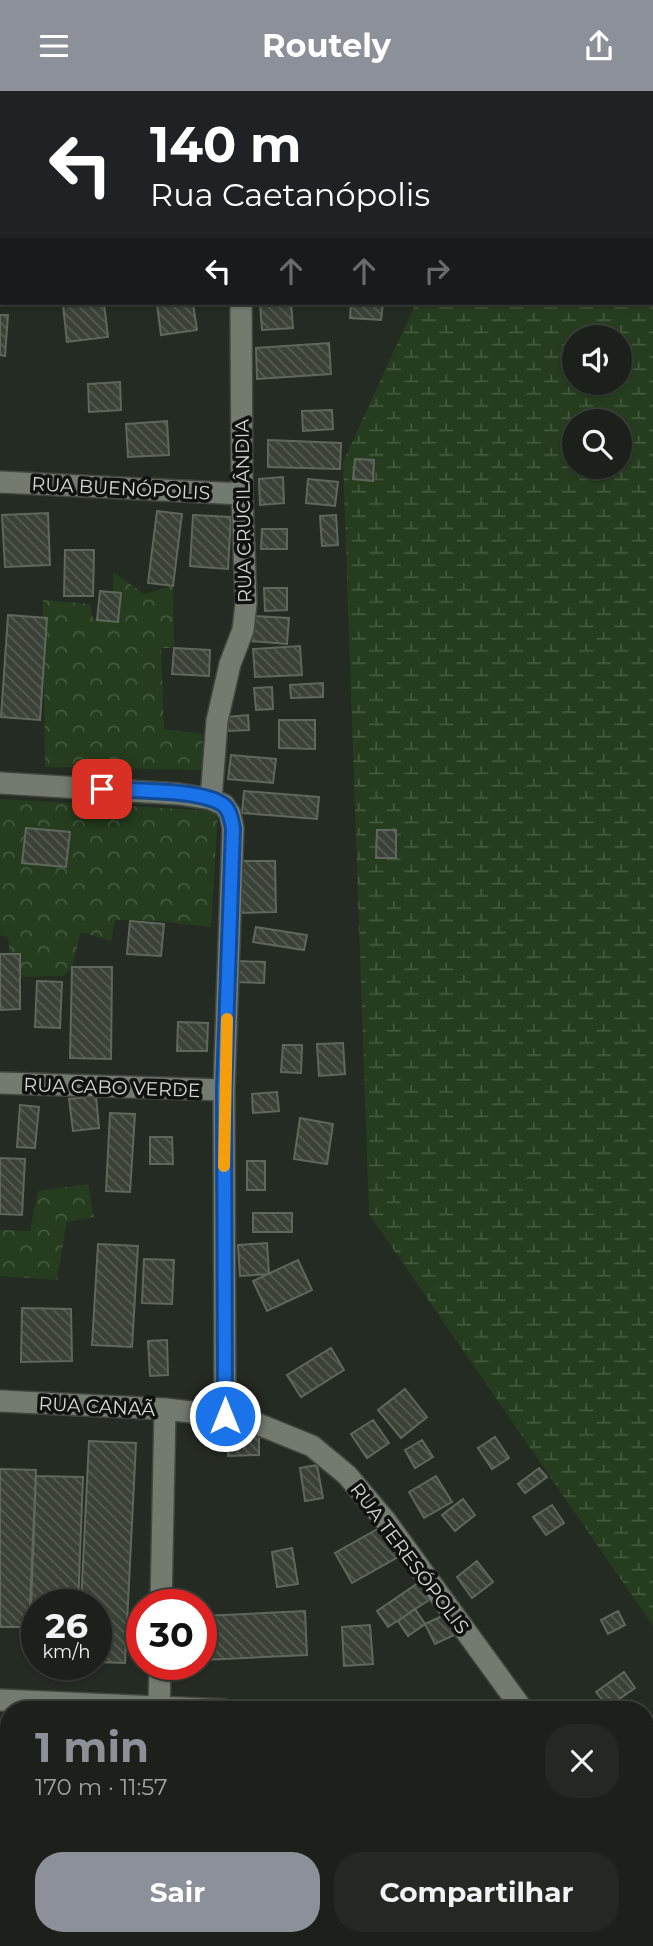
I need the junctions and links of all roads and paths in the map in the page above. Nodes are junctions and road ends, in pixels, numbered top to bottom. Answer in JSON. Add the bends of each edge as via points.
{"nodes":[{"id":1,"x":241,"y":305,"type":"edge"},
{"id":2,"x":0,"y":482,"type":"edge"},
{"id":3,"x":242,"y":494,"type":"junction"},
{"id":4,"x":0,"y":783,"type":"edge"},
{"id":5,"x":211,"y":799,"type":"junction"},
{"id":6,"x":0,"y":1083,"type":"edge"},
{"id":7,"x":224,"y":1090,"type":"junction"},
{"id":8,"x":0,"y":1401,"type":"edge"},
{"id":9,"x":165,"y":1409,"type":"junction"},
{"id":10,"x":225,"y":1416,"type":"junction"},
{"id":11,"x":276,"y":1430,"type":"joint"},
{"id":12,"x":161,"y":1589,"type":"edge"},
{"id":13,"x":160,"y":1680,"type":"edge"},
{"id":14,"x":0,"y":1700,"type":"edge"},
{"id":15,"x":18,"y":1701,"type":"edge"},
{"id":16,"x":159,"y":1701,"type":"edge"},
{"id":17,"x":516,"y":1701,"type":"edge"}],
"edges":[{"from":1,"to":3,"type":"street","name":"RUA CRUCILÂNDIA"},
{"from":2,"to":3,"type":"street","name":"RUA BUENÓPOLIS"},
{"from":3,"to":5,"type":"street","name":"RUA CRUCILÂNDIA","via":[[246,604],[217,720]]},
{"from":4,"to":5,"type":"street"},
{"from":5,"to":7,"type":"street","via":[[224,805],[233,828]]},
{"from":6,"to":7,"type":"street","name":"RUA CABO VERDE"},
{"from":7,"to":10,"type":"street"},
{"from":8,"to":9,"type":"street","name":"RUA CANAÃ"},
{"from":9,"to":10,"type":"street","name":"RUA CANAÃ"},
{"from":9,"to":12,"type":"street"},
{"from":10,"to":11,"type":"street","name":"RUA CANAÃ"},
{"from":11,"to":17,"type":"street","name":"RUA TERESÓPOLIS","via":[[312,1446],[346,1475],[385,1520]]},
{"from":13,"to":16,"type":"street"},
{"from":14,"to":15,"type":"street"}]}
